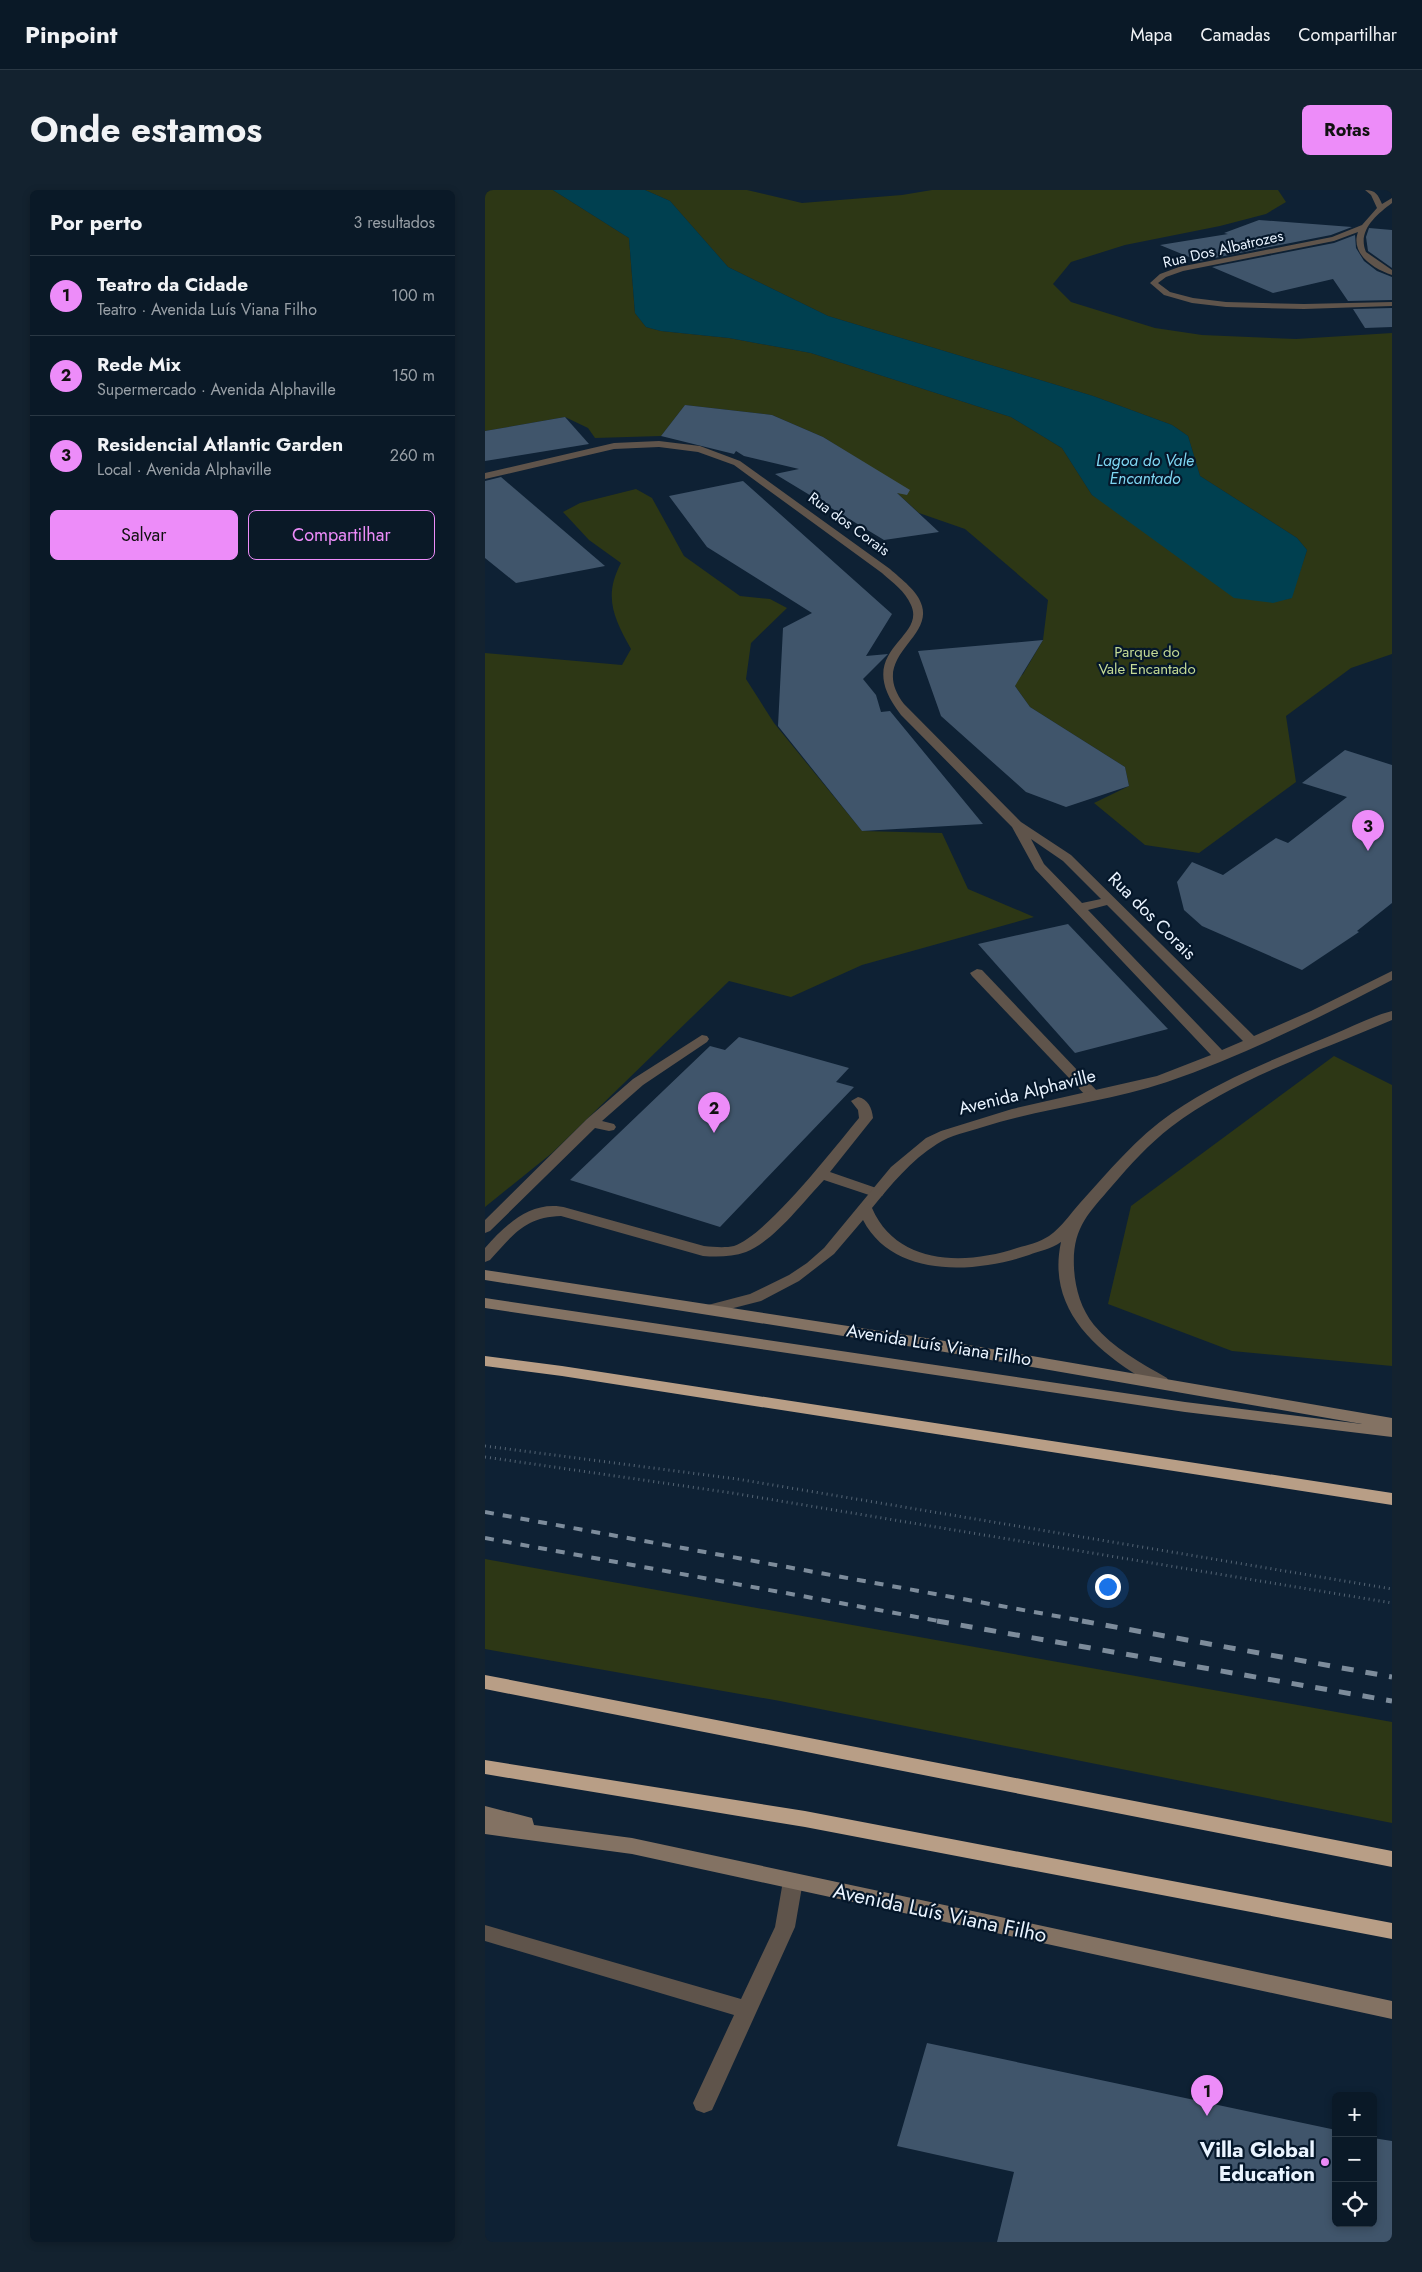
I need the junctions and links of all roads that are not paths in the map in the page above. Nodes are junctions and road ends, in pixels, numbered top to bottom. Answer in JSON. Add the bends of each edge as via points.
{"nodes":[{"id":1,"x":1372,"y":192,"type":"edge"},
{"id":2,"x":1392,"y":198,"type":"edge"},
{"id":3,"x":1381,"y":208,"type":"junction"},
{"id":4,"x":1363,"y":227,"type":"junction"},
{"id":5,"x":1319,"y":242,"type":"junction"},
{"id":6,"x":1361,"y":248,"type":"junction"},
{"id":7,"x":1392,"y":273,"type":"edge"},
{"id":8,"x":1392,"y":304,"type":"edge"},
{"id":9,"x":485,"y":476,"type":"edge"},
{"id":10,"x":1017,"y":826,"type":"junction"},
{"id":11,"x":1110,"y":900,"type":"junction"},
{"id":12,"x":1079,"y":908,"type":"junction"},
{"id":13,"x":977,"y":972,"type":"dead end"},
{"id":14,"x":1392,"y":975,"type":"edge"},
{"id":15,"x":1392,"y":1015,"type":"edge"},
{"id":16,"x":702,"y":1039,"type":"dead end"},
{"id":17,"x":1252,"y":1042,"type":"junction"},
{"id":18,"x":1220,"y":1056,"type":"junction"},
{"id":19,"x":1094,"y":1096,"type":"junction"},
{"id":20,"x":858,"y":1101,"type":"dead end"},
{"id":21,"x":592,"y":1122,"type":"junction"},
{"id":22,"x":609,"y":1127,"type":"dead end"},
{"id":23,"x":821,"y":1174,"type":"junction"},
{"id":24,"x":877,"y":1192,"type":"junction"},
{"id":25,"x":865,"y":1208,"type":"junction"},
{"id":26,"x":1075,"y":1220,"type":"junction"},
{"id":27,"x":485,"y":1228,"type":"edge"},
{"id":28,"x":485,"y":1257,"type":"edge"},
{"id":29,"x":485,"y":1275,"type":"edge"},
{"id":30,"x":485,"y":1303,"type":"edge"},
{"id":31,"x":714,"y":1308,"type":"junction"},
{"id":32,"x":485,"y":1361,"type":"edge"},
{"id":33,"x":1161,"y":1382,"type":"junction"},
{"id":34,"x":1392,"y":1424,"type":"edge"},
{"id":35,"x":1392,"y":1433,"type":"edge"},
{"id":36,"x":1392,"y":1499,"type":"edge"},
{"id":37,"x":485,"y":1682,"type":"edge"},
{"id":38,"x":485,"y":1767,"type":"edge"},
{"id":39,"x":485,"y":1814,"type":"edge"},
{"id":40,"x":485,"y":1826,"type":"edge"},
{"id":41,"x":632,"y":1846,"type":"junction"},
{"id":42,"x":1392,"y":1859,"type":"edge"},
{"id":43,"x":793,"y":1881,"type":"junction"},
{"id":44,"x":1392,"y":1931,"type":"edge"},
{"id":45,"x":485,"y":1933,"type":"edge"},
{"id":46,"x":747,"y":2010,"type":"junction"},
{"id":47,"x":1392,"y":2010,"type":"edge"},
{"id":48,"x":704,"y":2103,"type":"dead end"}],
"edges":[{"from":1,"to":2,"type":"street"},
{"from":1,"to":3,"type":"street"},
{"from":2,"to":3,"type":"street"},
{"from":3,"to":4,"type":"street"},
{"from":4,"to":5,"type":"street","name":"Rua Dos Albatrozes"},
{"from":4,"to":6,"type":"street"},
{"from":5,"to":6,"type":"street"},
{"from":5,"to":8,"type":"street","name":"Rua Dos Albatrozes","via":[[1165,274],[1154,283],[1156,289],[1177,298],[1230,305]]},
{"from":6,"to":7,"type":"street","via":[[1370,259]]},
{"from":9,"to":10,"type":"street","name":"Rua dos Corais","via":[[587,451],[635,444],[700,449],[737,463],[886,571],[913,596],[918,610],[916,624],[910,637],[893,655],[888,669],[888,684],[893,698]]},
{"from":10,"to":11,"type":"street","name":"Rua dos Corais","via":[[1067,858]]},
{"from":10,"to":12,"type":"street","name":"Rua dos Corais","via":[[1039,866]]},
{"from":11,"to":12,"type":"street"},
{"from":11,"to":17,"type":"street","name":"Rua dos Corais"},
{"from":12,"to":18,"type":"street","name":"Rua dos Corais"},
{"from":13,"to":19,"type":"street"},
{"from":14,"to":17,"type":"street","name":"Avenida Alphaville"},
{"from":15,"to":26,"type":"street","via":[[1229,1087],[1165,1123],[1136,1149]]},
{"from":16,"to":21,"type":"street","via":[[638,1082]]},
{"from":17,"to":18,"type":"street","name":"Avenida Alphaville"},
{"from":18,"to":19,"type":"street","name":"Avenida Alphaville","via":[[1162,1079]]},
{"from":19,"to":24,"type":"street","name":"Avenida Alphaville","via":[[1017,1112],[946,1134],[913,1155]]},
{"from":20,"to":23,"type":"street","via":[[865,1110],[866,1118]]},
{"from":21,"to":22,"type":"street"},
{"from":21,"to":27,"type":"street"},
{"from":23,"to":24,"type":"street"},
{"from":23,"to":28,"type":"street","via":[[757,1238],[741,1248],[703,1252],[562,1211],[546,1210],[515,1223]]},
{"from":24,"to":25,"type":"street","name":"Avenida Alphaville"},
{"from":25,"to":26,"type":"street","via":[[875,1228],[910,1254],[962,1265],[1015,1255],[1052,1241]]},
{"from":25,"to":31,"type":"street","name":"Avenida Alphaville","via":[[829,1251],[794,1278],[755,1298]]},
{"from":26,"to":33,"type":"street","via":[[1067,1261],[1067,1283],[1074,1303],[1087,1327],[1113,1352]]},
{"from":29,"to":31,"type":"main road","name":"Avenida Luís Viana Filho"},
{"from":30,"to":35,"type":"main road","via":[[1175,1405]]},
{"from":31,"to":33,"type":"main road","name":"Avenida Luís Viana Filho"},
{"from":32,"to":36,"type":"highway"},
{"from":33,"to":34,"type":"main road","name":"Avenida Luís Viana Filho"},
{"from":37,"to":42,"type":"highway"},
{"from":38,"to":44,"type":"highway","via":[[805,1819]]},
{"from":39,"to":41,"type":"main road"},
{"from":40,"to":41,"type":"main road","name":"Avenida Luís Viana Filho"},
{"from":41,"to":43,"type":"main road","name":"Avenida Luís Viana Filho"},
{"from":43,"to":46,"type":"street","via":[[785,1927]]},
{"from":43,"to":47,"type":"main road","name":"Avenida Luís Viana Filho"},
{"from":45,"to":46,"type":"street"},
{"from":46,"to":48,"type":"street"}]}
